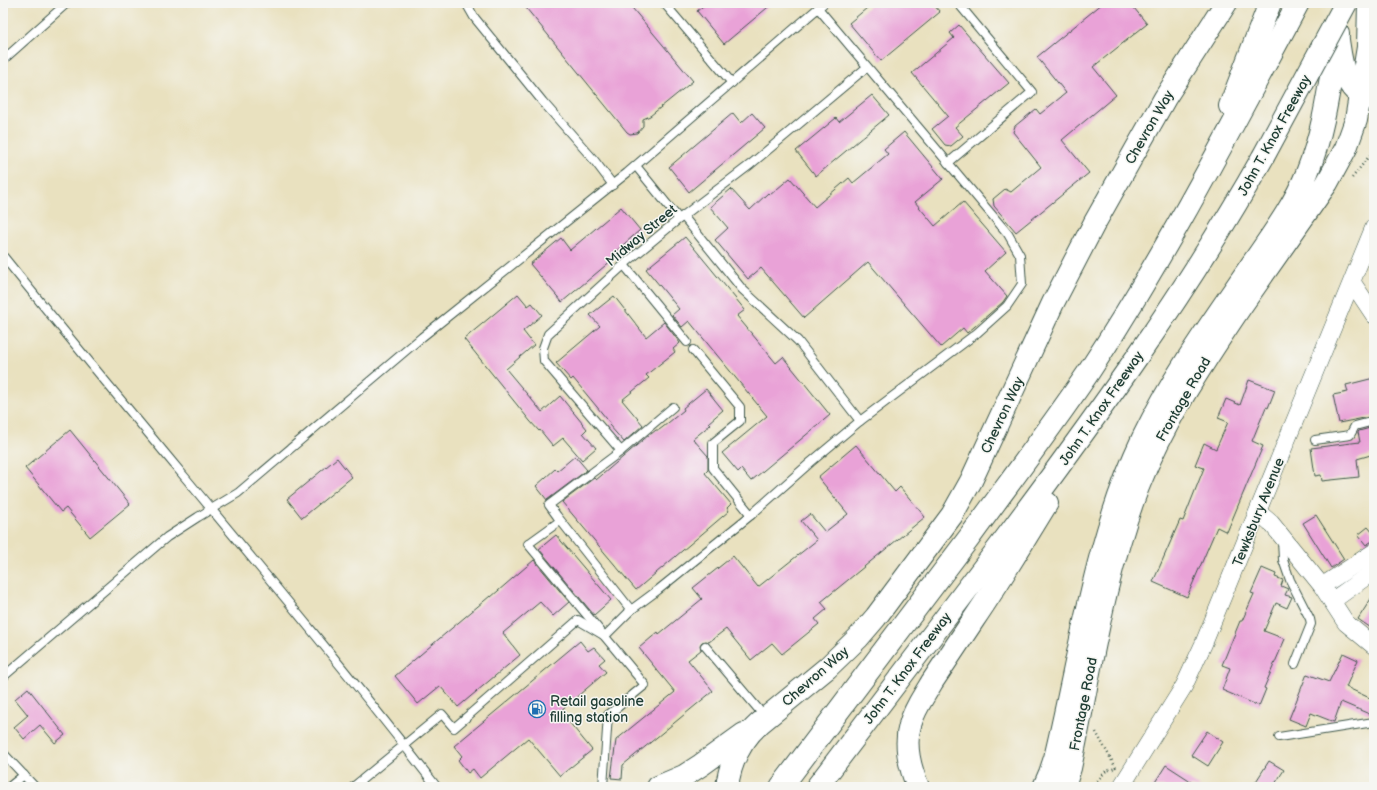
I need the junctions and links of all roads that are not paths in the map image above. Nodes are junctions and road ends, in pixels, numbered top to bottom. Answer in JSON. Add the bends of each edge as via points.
{"nodes":[{"id":1,"x":67,"y":3,"type":"edge"},
{"id":2,"x":466,"y":3,"type":"edge"},
{"id":3,"x":664,"y":3,"type":"edge"},
{"id":4,"x":958,"y":3,"type":"edge"},
{"id":5,"x":1226,"y":3,"type":"edge"},
{"id":6,"x":1270,"y":3,"type":"edge"},
{"id":7,"x":1298,"y":3,"type":"edge"},
{"id":8,"x":1334,"y":3,"type":"edge"},
{"id":9,"x":1346,"y":3,"type":"edge"},
{"id":10,"x":1369,"y":3,"type":"edge"},
{"id":11,"x":821,"y":6,"type":"edge"},
{"id":12,"x":1338,"y":34,"type":"junction"},
{"id":13,"x":1368,"y":41,"type":"junction"},
{"id":14,"x":3,"y":60,"type":"edge"},
{"id":15,"x":1374,"y":62,"type":"edge"},
{"id":16,"x":867,"y":67,"type":"junction"},
{"id":17,"x":732,"y":83,"type":"junction"},
{"id":18,"x":1367,"y":97,"type":"edge"},
{"id":19,"x":948,"y":163,"type":"junction"},
{"id":20,"x":636,"y":166,"type":"junction"},
{"id":21,"x":613,"y":185,"type":"junction"},
{"id":22,"x":1199,"y":188,"type":"junction"},
{"id":23,"x":681,"y":217,"type":"junction"},
{"id":24,"x":1374,"y":227,"type":"edge"},
{"id":25,"x":3,"y":256,"type":"edge"},
{"id":26,"x":624,"y":265,"type":"junction"},
{"id":27,"x":1352,"y":282,"type":"junction"},
{"id":28,"x":1374,"y":315,"type":"edge"},
{"id":29,"x":1155,"y":332,"type":"junction"},
{"id":30,"x":687,"y":342,"type":"dead end"},
{"id":31,"x":693,"y":350,"type":"dead end"},
{"id":32,"x":673,"y":407,"type":"dead end"},
{"id":33,"x":860,"y":421,"type":"junction"},
{"id":34,"x":1374,"y":421,"type":"edge"},
{"id":35,"x":1315,"y":440,"type":"dead end"},
{"id":36,"x":621,"y":451,"type":"junction"},
{"id":37,"x":212,"y":509,"type":"junction"},
{"id":38,"x":1258,"y":512,"type":"junction"},
{"id":39,"x":751,"y":515,"type":"junction"},
{"id":40,"x":560,"y":521,"type":"junction"},
{"id":41,"x":1282,"y":536,"type":"junction"},
{"id":42,"x":1374,"y":552,"type":"edge"},
{"id":43,"x":1374,"y":571,"type":"edge"},
{"id":44,"x":1322,"y":586,"type":"junction"},
{"id":45,"x":1332,"y":601,"type":"junction"},
{"id":46,"x":631,"y":610,"type":"junction"},
{"id":47,"x":605,"y":636,"type":"junction"},
{"id":48,"x":705,"y":646,"type":"dead end"},
{"id":49,"x":1374,"y":646,"type":"edge"},
{"id":50,"x":1295,"y":664,"type":"dead end"},
{"id":51,"x":3,"y":677,"type":"edge"},
{"id":52,"x":763,"y":720,"type":"junction"},
{"id":53,"x":1374,"y":722,"type":"edge"},
{"id":54,"x":1279,"y":737,"type":"dead end"},
{"id":55,"x":404,"y":745,"type":"junction"},
{"id":56,"x":3,"y":753,"type":"edge"},
{"id":57,"x":908,"y":753,"type":"junction"},
{"id":58,"x":24,"y":775,"type":"junction"},
{"id":59,"x":821,"y":782,"type":"edge"},
{"id":60,"x":9,"y":787,"type":"edge"},
{"id":61,"x":35,"y":787,"type":"edge"},
{"id":62,"x":353,"y":787,"type":"edge"},
{"id":63,"x":436,"y":787,"type":"edge"},
{"id":64,"x":604,"y":787,"type":"edge"},
{"id":65,"x":658,"y":787,"type":"edge"},
{"id":66,"x":728,"y":787,"type":"edge"},
{"id":67,"x":781,"y":787,"type":"edge"},
{"id":68,"x":918,"y":787,"type":"edge"},
{"id":69,"x":927,"y":787,"type":"edge"},
{"id":70,"x":1044,"y":787,"type":"edge"},
{"id":71,"x":1064,"y":787,"type":"edge"},
{"id":72,"x":1121,"y":787,"type":"edge"}],
"edges":[{"from":1,"to":14,"type":"lane"},
{"from":2,"to":21,"type":"lane","via":[[499,48]]},
{"from":3,"to":17,"type":"lane"},
{"from":4,"to":19,"type":"lane","via":[[1032,92]]},
{"from":5,"to":52,"type":"main road","name":"Chevron Way","via":[[1165,98],[1107,199],[1053,303],[971,481],[952,516],[858,638],[822,672]]},
{"from":6,"to":22,"type":"main road"},
{"from":7,"to":22,"type":"main road","name":"John T. Knox Freeway"},
{"from":8,"to":12,"type":"main road"},
{"from":9,"to":29,"type":"main road","name":"John T. Knox Freeway","bridge":true,"via":[[1263,157],[1197,268]]},
{"from":10,"to":13,"type":"main road"},
{"from":11,"to":16,"type":"lane"},
{"from":11,"to":17,"type":"lane"},
{"from":12,"to":18,"type":"main road","via":[[1346,75],[1353,88]]},
{"from":12,"to":70,"type":"main road","via":[[1316,147],[1301,186],[1276,229],[1172,384],[1146,432],[1125,480],[1099,558],[1057,751]]},
{"from":13,"to":15,"type":"main road"},
{"from":13,"to":18,"type":"main road","name":"Frontage Road"},
{"from":16,"to":19,"type":"lane"},
{"from":16,"to":23,"type":"lane","name":"Midway Street","via":[[757,159]]},
{"from":17,"to":20,"type":"lane"},
{"from":18,"to":71,"type":"main road","name":"Frontage Road","via":[[1337,166],[1193,378],[1163,431],[1144,473],[1115,559]]},
{"from":19,"to":33,"type":"lane","via":[[1008,234],[1020,255],[1022,284],[1007,306],[977,332]]},
{"from":20,"to":21,"type":"lane"},
{"from":20,"to":23,"type":"lane"},
{"from":21,"to":37,"type":"lane","via":[[422,337],[238,493]]},
{"from":22,"to":67,"type":"main road","name":"John T. Knox Freeway","via":[[1138,294],[1088,373]]},
{"from":23,"to":26,"type":"lane","name":"Midway Street"},
{"from":23,"to":33,"type":"lane","via":[[742,289],[798,341]]},
{"from":24,"to":27,"type":"street","name":"Tewksbury Avenue"},
{"from":25,"to":37,"type":"lane"},
{"from":26,"to":30,"type":"lane"},
{"from":26,"to":36,"type":"lane","name":"Midway Street","via":[[548,334],[543,348],[544,361]]},
{"from":27,"to":28,"type":"street"},
{"from":27,"to":38,"type":"street","name":"Tewksbury Avenue"},
{"from":29,"to":57,"type":"main road","via":[[1002,576],[920,701],[910,726]]},
{"from":29,"to":59,"type":"main road","name":"John T. Knox Freeway","via":[[1047,483]]},
{"from":31,"to":39,"type":"lane","via":[[740,407],[740,421],[713,443],[713,468]]},
{"from":32,"to":36,"type":"lane"},
{"from":33,"to":39,"type":"lane"},
{"from":34,"to":35,"type":"lane","via":[[1355,426],[1350,435]]},
{"from":36,"to":40,"type":"lane","via":[[549,505]]},
{"from":37,"to":51,"type":"lane","via":[[167,537]]},
{"from":37,"to":55,"type":"lane"},
{"from":38,"to":41,"type":"street"},
{"from":38,"to":72,"type":"street","name":"Tewksbury Avenue","via":[[1184,686]]},
{"from":39,"to":46,"type":"lane"},
{"from":40,"to":46,"type":"lane"},
{"from":40,"to":47,"type":"lane","via":[[528,544]]},
{"from":41,"to":44,"type":"street"},
{"from":41,"to":50,"type":"lane","via":[[1283,560],[1311,624]]},
{"from":42,"to":44,"type":"street"},
{"from":43,"to":45,"type":"street"},
{"from":44,"to":45,"type":"street"},
{"from":45,"to":49,"type":"street","via":[[1346,623]]},
{"from":46,"to":47,"type":"lane"},
{"from":47,"to":55,"type":"lane","via":[[578,620],[454,728],[442,714]]},
{"from":47,"to":64,"type":"lane","via":[[645,684],[608,715]]},
{"from":48,"to":52,"type":"lane"},
{"from":52,"to":65,"type":"main road","via":[[702,766]]},
{"from":52,"to":66,"type":"main road","name":"Chevron Way","via":[[745,739],[736,754],[730,770]]},
{"from":53,"to":54,"type":"lane"},
{"from":55,"to":62,"type":"lane"},
{"from":55,"to":63,"type":"lane"},
{"from":56,"to":58,"type":"lane"},
{"from":57,"to":68,"type":"main road"},
{"from":57,"to":69,"type":"main road"},
{"from":58,"to":60,"type":"lane"},
{"from":58,"to":61,"type":"lane"}]}
